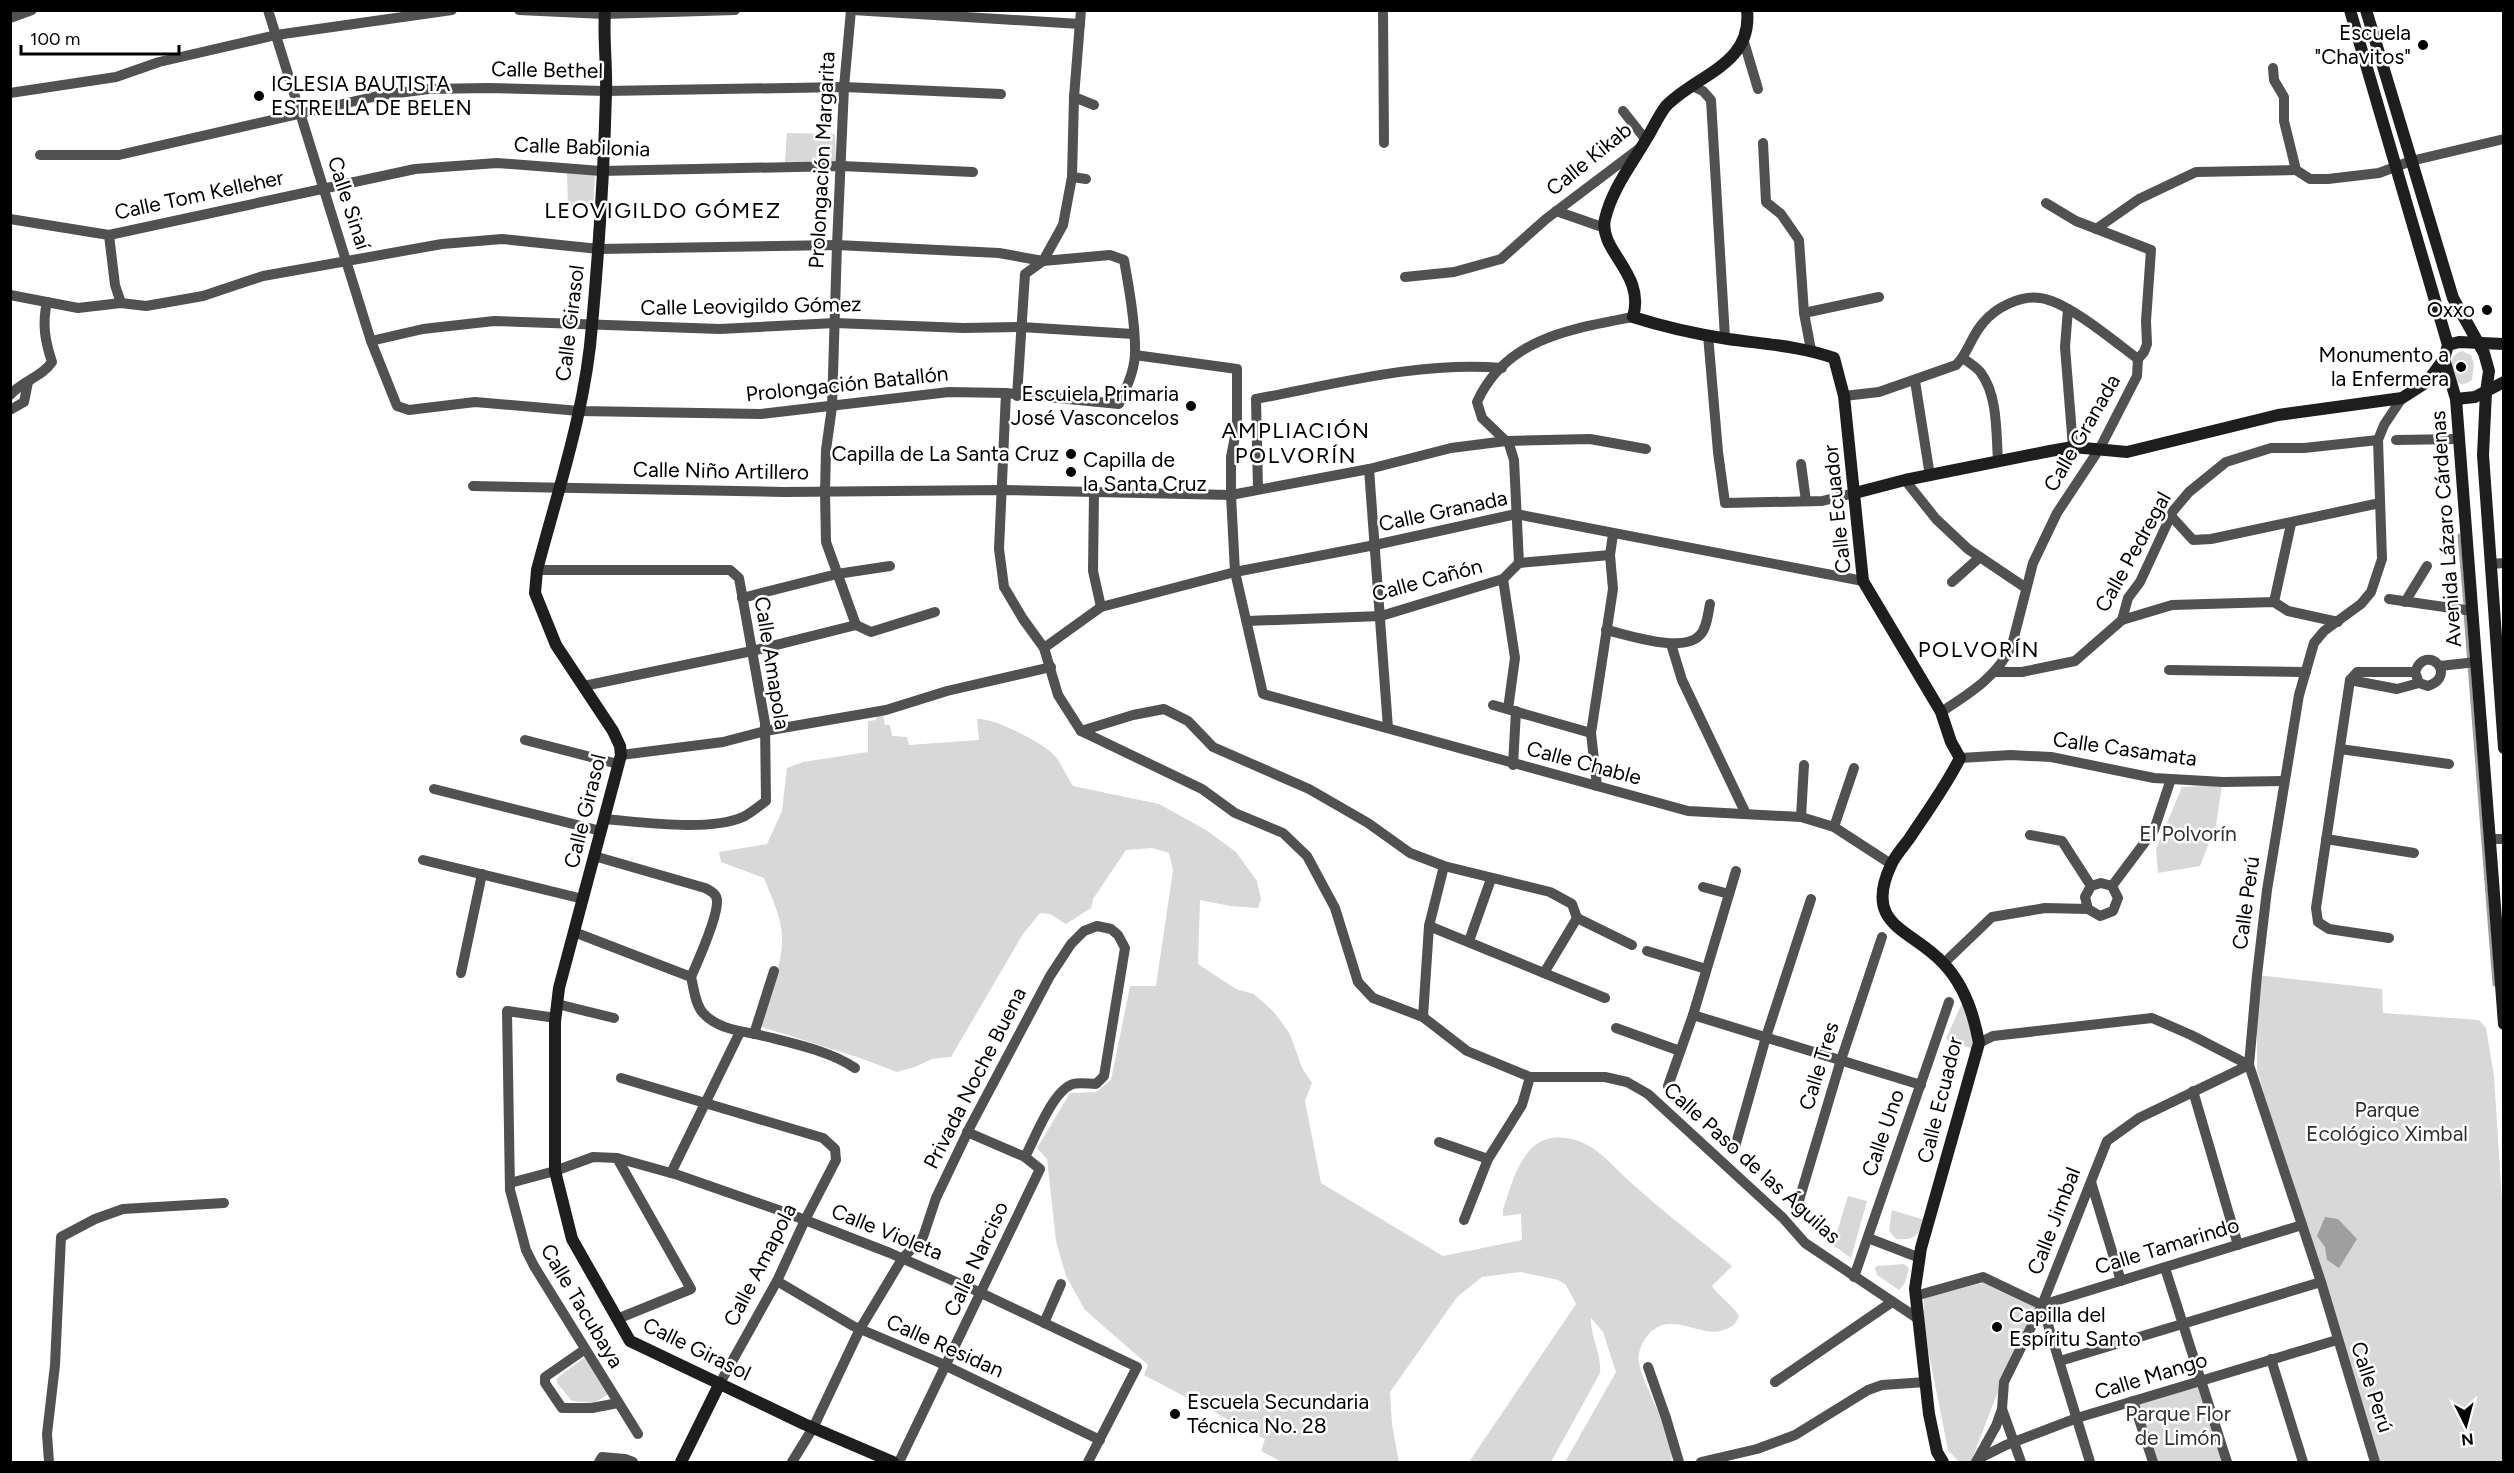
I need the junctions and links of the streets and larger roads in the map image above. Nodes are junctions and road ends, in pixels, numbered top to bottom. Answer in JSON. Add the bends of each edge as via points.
{"nodes":[{"id":1,"x":32,"y":10,"type":"edge"},
{"id":2,"x":268,"y":10,"type":"edge"},
{"id":3,"x":452,"y":10,"type":"edge"},
{"id":4,"x":519,"y":10,"type":"edge"},
{"id":5,"x":735,"y":10,"type":"edge"},
{"id":6,"x":852,"y":10,"type":"edge"},
{"id":7,"x":1081,"y":10,"type":"edge"},
{"id":8,"x":1383,"y":10,"type":"edge"},
{"id":9,"x":1747,"y":10,"type":"edge"},
{"id":10,"x":2350,"y":10,"type":"edge"},
{"id":11,"x":2366,"y":10,"type":"edge"},
{"id":12,"x":604,"y":12,"type":"edge"},
{"id":13,"x":10,"y":18,"type":"edge"},
{"id":14,"x":1080,"y":24,"type":"junction"},
{"id":15,"x":276,"y":35,"type":"junction"},
{"id":16,"x":1744,"y":42,"type":"junction"},
{"id":17,"x":2273,"y":68,"type":"dead end"},
{"id":18,"x":1692,"y":86,"type":"junction"},
{"id":19,"x":844,"y":87,"type":"junction"},
{"id":20,"x":1758,"y":89,"type":"dead end"},
{"id":21,"x":606,"y":91,"type":"junction"},
{"id":22,"x":10,"y":93,"type":"edge"},
{"id":23,"x":1001,"y":94,"type":"dead end"},
{"id":24,"x":1074,"y":97,"type":"junction"},
{"id":25,"x":1094,"y":105,"type":"dead end"},
{"id":26,"x":1623,"y":111,"type":"dead end"},
{"id":27,"x":301,"y":115,"type":"junction"},
{"id":28,"x":2504,"y":139,"type":"edge"},
{"id":29,"x":1384,"y":143,"type":"dead end"},
{"id":30,"x":1644,"y":143,"type":"junction"},
{"id":31,"x":1763,"y":143,"type":"dead end"},
{"id":32,"x":40,"y":155,"type":"dead end"},
{"id":33,"x":2411,"y":161,"type":"junction"},
{"id":34,"x":841,"y":166,"type":"junction"},
{"id":35,"x":2397,"y":166,"type":"junction"},
{"id":36,"x":2296,"y":170,"type":"junction"},
{"id":37,"x":602,"y":171,"type":"junction"},
{"id":38,"x":973,"y":172,"type":"dead end"},
{"id":39,"x":1072,"y":177,"type":"junction"},
{"id":40,"x":1086,"y":179,"type":"dead end"},
{"id":41,"x":324,"y":188,"type":"junction"},
{"id":42,"x":2046,"y":203,"type":"dead end"},
{"id":43,"x":1556,"y":211,"type":"junction"},
{"id":44,"x":10,"y":219,"type":"edge"},
{"id":45,"x":1605,"y":228,"type":"junction"},
{"id":46,"x":2096,"y":229,"type":"junction"},
{"id":47,"x":109,"y":235,"type":"junction"},
{"id":48,"x":837,"y":245,"type":"junction"},
{"id":49,"x":599,"y":249,"type":"junction"},
{"id":50,"x":347,"y":261,"type":"junction"},
{"id":51,"x":1043,"y":261,"type":"junction"},
{"id":52,"x":1405,"y":277,"type":"dead end"},
{"id":53,"x":10,"y":295,"type":"edge"},
{"id":54,"x":1879,"y":297,"type":"dead end"},
{"id":55,"x":46,"y":302,"type":"junction"},
{"id":56,"x":120,"y":303,"type":"junction"},
{"id":57,"x":2068,"y":309,"type":"junction"},
{"id":58,"x":1804,"y":313,"type":"junction"},
{"id":59,"x":1633,"y":317,"type":"junction"},
{"id":60,"x":835,"y":323,"type":"junction"},
{"id":61,"x":592,"y":326,"type":"junction"},
{"id":62,"x":1021,"y":327,"type":"junction"},
{"id":63,"x":1133,"y":334,"type":"junction"},
{"id":64,"x":1708,"y":335,"type":"junction"},
{"id":65,"x":1725,"y":338,"type":"junction"},
{"id":66,"x":371,"y":341,"type":"junction"},
{"id":67,"x":2478,"y":344,"type":"junction"},
{"id":68,"x":2504,"y":344,"type":"edge"},
{"id":69,"x":2448,"y":345,"type":"junction"},
{"id":70,"x":1812,"y":350,"type":"junction"},
{"id":71,"x":1135,"y":355,"type":"junction"},
{"id":72,"x":1963,"y":358,"type":"junction"},
{"id":73,"x":2138,"y":359,"type":"junction"},
{"id":74,"x":2444,"y":359,"type":"junction"},
{"id":75,"x":1502,"y":368,"type":"junction"},
{"id":76,"x":1915,"y":381,"type":"junction"},
{"id":77,"x":28,"y":382,"type":"junction"},
{"id":78,"x":2427,"y":382,"type":"junction"},
{"id":79,"x":2504,"y":382,"type":"edge"},
{"id":80,"x":2451,"y":383,"type":"junction"},
{"id":81,"x":12,"y":389,"type":"edge"},
{"id":82,"x":2486,"y":392,"type":"junction"},
{"id":83,"x":1011,"y":394,"type":"junction"},
{"id":84,"x":1844,"y":396,"type":"junction"},
{"id":85,"x":2402,"y":398,"type":"junction"},
{"id":86,"x":2456,"y":399,"type":"junction"},
{"id":87,"x":397,"y":406,"type":"joint"},
{"id":88,"x":832,"y":407,"type":"junction"},
{"id":89,"x":10,"y":410,"type":"edge"},
{"id":90,"x":579,"y":411,"type":"junction"},
{"id":91,"x":2459,"y":439,"type":"junction"},
{"id":92,"x":2378,"y":440,"type":"junction"},
{"id":93,"x":1506,"y":441,"type":"junction"},
{"id":94,"x":2396,"y":441,"type":"dead end"},
{"id":95,"x":2073,"y":447,"type":"junction"},
{"id":96,"x":2100,"y":448,"type":"junction"},
{"id":97,"x":1646,"y":449,"type":"dead end"},
{"id":98,"x":1998,"y":460,"type":"junction"},
{"id":99,"x":1802,"y":464,"type":"dead end"},
{"id":100,"x":1369,"y":469,"type":"junction"},
{"id":101,"x":1930,"y":476,"type":"junction"},
{"id":102,"x":1905,"y":480,"type":"junction"},
{"id":103,"x":473,"y":486,"type":"dead end"},
{"id":104,"x":559,"y":488,"type":"junction"},
{"id":105,"x":1257,"y":489,"type":"junction"},
{"id":106,"x":1003,"y":490,"type":"junction"},
{"id":107,"x":825,"y":492,"type":"junction"},
{"id":108,"x":1094,"y":493,"type":"junction"},
{"id":109,"x":1855,"y":493,"type":"junction"},
{"id":110,"x":1231,"y":495,"type":"junction"},
{"id":111,"x":1806,"y":501,"type":"junction"},
{"id":112,"x":2380,"y":503,"type":"junction"},
{"id":113,"x":1516,"y":514,"type":"junction"},
{"id":114,"x":2172,"y":517,"type":"junction"},
{"id":115,"x":2291,"y":524,"type":"junction"},
{"id":116,"x":1612,"y":534,"type":"junction"},
{"id":117,"x":1376,"y":545,"type":"junction"},
{"id":118,"x":1610,"y":555,"type":"junction"},
{"id":119,"x":1980,"y":557,"type":"junction"},
{"id":120,"x":1519,"y":563,"type":"junction"},
{"id":121,"x":2497,"y":564,"type":"edge"},
{"id":122,"x":890,"y":566,"type":"dead end"},
{"id":123,"x":2427,"y":566,"type":"dead end"},
{"id":124,"x":537,"y":570,"type":"junction"},
{"id":125,"x":1235,"y":572,"type":"junction"},
{"id":126,"x":837,"y":574,"type":"junction"},
{"id":127,"x":1503,"y":579,"type":"junction"},
{"id":128,"x":1863,"y":581,"type":"junction"},
{"id":129,"x":1952,"y":582,"type":"dead end"},
{"id":130,"x":2026,"y":588,"type":"junction"},
{"id":131,"x":742,"y":598,"type":"junction"},
{"id":132,"x":2389,"y":599,"type":"dead end"},
{"id":133,"x":2274,"y":602,"type":"junction"},
{"id":134,"x":2405,"y":602,"type":"junction"},
{"id":135,"x":1710,"y":604,"type":"dead end"},
{"id":136,"x":1101,"y":607,"type":"junction"},
{"id":137,"x":2472,"y":610,"type":"junction"},
{"id":138,"x":935,"y":612,"type":"dead end"},
{"id":139,"x":1381,"y":616,"type":"junction"},
{"id":140,"x":2122,"y":620,"type":"junction"},
{"id":141,"x":1246,"y":621,"type":"junction"},
{"id":142,"x":2338,"y":622,"type":"junction"},
{"id":143,"x":856,"y":625,"type":"junction"},
{"id":144,"x":1606,"y":630,"type":"junction"},
{"id":145,"x":1671,"y":644,"type":"junction"},
{"id":146,"x":2500,"y":646,"type":"edge"},
{"id":147,"x":1044,"y":648,"type":"junction"},
{"id":148,"x":752,"y":651,"type":"junction"},
{"id":149,"x":2476,"y":662,"type":"junction"},
{"id":150,"x":2440,"y":666,"type":"junction"},
{"id":151,"x":1051,"y":667,"type":"junction"},
{"id":152,"x":2169,"y":670,"type":"dead end"},
{"id":153,"x":1994,"y":672,"type":"junction"},
{"id":154,"x":2306,"y":672,"type":"junction"},
{"id":155,"x":2415,"y":672,"type":"junction"},
{"id":156,"x":2350,"y":680,"type":"junction"},
{"id":157,"x":2419,"y":683,"type":"junction"},
{"id":158,"x":584,"y":686,"type":"junction"},
{"id":159,"x":1493,"y":705,"type":"dead end"},
{"id":160,"x":1512,"y":710,"type":"junction"},
{"id":161,"x":1941,"y":712,"type":"junction"},
{"id":162,"x":1388,"y":728,"type":"junction"},
{"id":163,"x":1081,"y":730,"type":"junction"},
{"id":164,"x":765,"y":731,"type":"junction"},
{"id":165,"x":1591,"y":733,"type":"junction"},
{"id":166,"x":525,"y":740,"type":"dead end"},
{"id":167,"x":2504,"y":748,"type":"edge"},
{"id":168,"x":2340,"y":749,"type":"junction"},
{"id":169,"x":1960,"y":758,"type":"junction"},
{"id":170,"x":620,"y":759,"type":"junction"},
{"id":171,"x":2449,"y":764,"type":"dead end"},
{"id":172,"x":1513,"y":765,"type":"junction"},
{"id":173,"x":1804,"y":765,"type":"dead end"},
{"id":174,"x":1854,"y":768,"type":"dead end"},
{"id":175,"x":2171,"y":778,"type":"junction"},
{"id":176,"x":2283,"y":781,"type":"junction"},
{"id":177,"x":1596,"y":786,"type":"junction"},
{"id":178,"x":434,"y":789,"type":"dead end"},
{"id":179,"x":1746,"y":814,"type":"junction"},
{"id":180,"x":1801,"y":817,"type":"junction"},
{"id":181,"x":602,"y":825,"type":"junction"},
{"id":182,"x":1834,"y":828,"type":"junction"},
{"id":183,"x":2030,"y":835,"type":"dead end"},
{"id":184,"x":2326,"y":839,"type":"junction"},
{"id":185,"x":2489,"y":839,"type":"junction"},
{"id":186,"x":2504,"y":839,"type":"edge"},
{"id":187,"x":2414,"y":853,"type":"dead end"},
{"id":188,"x":594,"y":856,"type":"junction"},
{"id":189,"x":423,"y":860,"type":"dead end"},
{"id":190,"x":1891,"y":864,"type":"junction"},
{"id":191,"x":1444,"y":866,"type":"junction"},
{"id":192,"x":1736,"y":871,"type":"dead end"},
{"id":193,"x":483,"y":874,"type":"junction"},
{"id":194,"x":1491,"y":879,"type":"junction"},
{"id":195,"x":2091,"y":886,"type":"junction"},
{"id":196,"x":2112,"y":886,"type":"junction"},
{"id":197,"x":1703,"y":887,"type":"dead end"},
{"id":198,"x":1729,"y":894,"type":"junction"},
{"id":199,"x":1811,"y":898,"type":"dead end"},
{"id":200,"x":583,"y":899,"type":"junction"},
{"id":201,"x":2088,"y":909,"type":"junction"},
{"id":202,"x":1577,"y":918,"type":"junction"},
{"id":203,"x":1429,"y":926,"type":"junction"},
{"id":204,"x":574,"y":932,"type":"junction"},
{"id":205,"x":1882,"y":937,"type":"dead end"},
{"id":206,"x":2389,"y":938,"type":"dead end"},
{"id":207,"x":1469,"y":941,"type":"junction"},
{"id":208,"x":1632,"y":945,"type":"dead end"},
{"id":209,"x":1647,"y":951,"type":"dead end"},
{"id":210,"x":1944,"y":963,"type":"junction"},
{"id":211,"x":1706,"y":969,"type":"junction"},
{"id":212,"x":774,"y":971,"type":"dead end"},
{"id":213,"x":461,"y":973,"type":"dead end"},
{"id":214,"x":1544,"y":973,"type":"junction"},
{"id":215,"x":692,"y":978,"type":"junction"},
{"id":216,"x":1605,"y":998,"type":"dead end"},
{"id":217,"x":1949,"y":1002,"type":"dead end"},
{"id":218,"x":557,"y":1004,"type":"junction"},
{"id":219,"x":1693,"y":1015,"type":"junction"},
{"id":220,"x":1423,"y":1017,"type":"junction"},
{"id":221,"x":556,"y":1018,"type":"junction"},
{"id":222,"x":614,"y":1018,"type":"dead end"},
{"id":223,"x":2504,"y":1024,"type":"edge"},
{"id":224,"x":1617,"y":1028,"type":"dead end"},
{"id":225,"x":740,"y":1032,"type":"junction"},
{"id":226,"x":754,"y":1034,"type":"junction"},
{"id":227,"x":1766,"y":1037,"type":"junction"},
{"id":228,"x":1979,"y":1043,"type":"junction"},
{"id":229,"x":1680,"y":1052,"type":"junction"},
{"id":230,"x":1841,"y":1060,"type":"junction"},
{"id":231,"x":2249,"y":1065,"type":"junction"},
{"id":232,"x":855,"y":1068,"type":"dead end"},
{"id":233,"x":1530,"y":1077,"type":"junction"},
{"id":234,"x":621,"y":1078,"type":"dead end"},
{"id":235,"x":1921,"y":1085,"type":"junction"},
{"id":236,"x":1668,"y":1086,"type":"dead end"},
{"id":237,"x":2193,"y":1091,"type":"junction"},
{"id":238,"x":705,"y":1103,"type":"junction"},
{"id":239,"x":967,"y":1132,"type":"junction"},
{"id":240,"x":1439,"y":1142,"type":"dead end"},
{"id":241,"x":1735,"y":1147,"type":"dead end"},
{"id":242,"x":1025,"y":1157,"type":"junction"},
{"id":243,"x":617,"y":1158,"type":"junction"},
{"id":244,"x":1488,"y":1159,"type":"junction"},
{"id":245,"x":555,"y":1172,"type":"junction"},
{"id":246,"x":671,"y":1173,"type":"junction"},
{"id":247,"x":2091,"y":1182,"type":"junction"},
{"id":248,"x":510,"y":1183,"type":"junction"},
{"id":249,"x":224,"y":1203,"type":"dead end"},
{"id":250,"x":1797,"y":1206,"type":"dead end"},
{"id":251,"x":805,"y":1220,"type":"junction"},
{"id":252,"x":1464,"y":1220,"type":"dead end"},
{"id":253,"x":2302,"y":1225,"type":"junction"},
{"id":254,"x":1868,"y":1238,"type":"junction"},
{"id":255,"x":2238,"y":1245,"type":"junction"},
{"id":256,"x":902,"y":1258,"type":"junction"},
{"id":257,"x":1920,"y":1258,"type":"junction"},
{"id":258,"x":2165,"y":1268,"type":"junction"},
{"id":259,"x":1854,"y":1277,"type":"junction"},
{"id":260,"x":777,"y":1281,"type":"junction"},
{"id":261,"x":2121,"y":1281,"type":"junction"},
{"id":262,"x":2321,"y":1282,"type":"junction"},
{"id":263,"x":1061,"y":1284,"type":"dead end"},
{"id":264,"x":980,"y":1292,"type":"junction"},
{"id":265,"x":1915,"y":1296,"type":"junction"},
{"id":266,"x":1892,"y":1302,"type":"junction"},
{"id":267,"x":2042,"y":1305,"type":"junction"},
{"id":268,"x":1917,"y":1318,"type":"junction"},
{"id":269,"x":617,"y":1319,"type":"junction"},
{"id":270,"x":1044,"y":1323,"type":"junction"},
{"id":271,"x":2182,"y":1324,"type":"junction"},
{"id":272,"x":860,"y":1329,"type":"junction"},
{"id":273,"x":2337,"y":1340,"type":"junction"},
{"id":274,"x":584,"y":1350,"type":"junction"},
{"id":275,"x":2271,"y":1359,"type":"junction"},
{"id":276,"x":2060,"y":1361,"type":"junction"},
{"id":277,"x":947,"y":1366,"type":"junction"},
{"id":278,"x":1648,"y":1367,"type":"dead end"},
{"id":279,"x":2200,"y":1381,"type":"junction"},
{"id":280,"x":1775,"y":1382,"type":"dead end"},
{"id":281,"x":1926,"y":1382,"type":"junction"},
{"id":282,"x":720,"y":1383,"type":"junction"},
{"id":283,"x":2133,"y":1401,"type":"junction"},
{"id":284,"x":618,"y":1403,"type":"junction"},
{"id":285,"x":2002,"y":1409,"type":"junction"},
{"id":286,"x":2077,"y":1419,"type":"junction"},
{"id":287,"x":813,"y":1428,"type":"junction"},
{"id":288,"x":638,"y":1434,"type":"dead end"},
{"id":289,"x":1100,"y":1440,"type":"junction"},
{"id":290,"x":2014,"y":1442,"type":"junction"},
{"id":291,"x":601,"y":1460,"type":"edge"},
{"id":292,"x":1978,"y":1460,"type":"edge"},
{"id":293,"x":49,"y":1462,"type":"edge"},
{"id":294,"x":633,"y":1462,"type":"edge"},
{"id":295,"x":681,"y":1462,"type":"edge"},
{"id":296,"x":792,"y":1462,"type":"edge"},
{"id":297,"x":893,"y":1462,"type":"edge"},
{"id":298,"x":899,"y":1462,"type":"edge"},
{"id":299,"x":1088,"y":1462,"type":"edge"},
{"id":300,"x":1679,"y":1462,"type":"edge"},
{"id":301,"x":1701,"y":1462,"type":"edge"},
{"id":302,"x":1943,"y":1462,"type":"edge"},
{"id":303,"x":2021,"y":1462,"type":"edge"},
{"id":304,"x":2090,"y":1462,"type":"edge"},
{"id":305,"x":2153,"y":1462,"type":"edge"},
{"id":306,"x":2227,"y":1462,"type":"edge"},
{"id":307,"x":2303,"y":1462,"type":"edge"},
{"id":308,"x":2375,"y":1462,"type":"edge"}],
"edges":[{"from":1,"to":13,"type":"street"},
{"from":2,"to":15,"type":"street","name":"Calle Sinaí"},
{"from":3,"to":15,"type":"street"},
{"from":4,"to":12,"type":"street"},
{"from":5,"to":12,"type":"street"},
{"from":6,"to":14,"type":"street"},
{"from":6,"to":19,"type":"street","name":"Prolongación Margarita"},
{"from":7,"to":14,"type":"street"},
{"from":8,"to":29,"type":"street"},
{"from":9,"to":16,"type":"street"},
{"from":10,"to":35,"type":"street"},
{"from":11,"to":33,"type":"street","name":"Avenida Lázaro Cárdenas"},
{"from":12,"to":21,"type":"street","name":"Calle Girasol"},
{"from":14,"to":24,"type":"street"},
{"from":15,"to":22,"type":"street","via":[[159,62],[116,77]]},
{"from":15,"to":27,"type":"street","name":"Calle Sinaí"},
{"from":16,"to":18,"type":"street","name":"Calle Kikab","via":[[1725,63]]},
{"from":16,"to":20,"type":"street"},
{"from":17,"to":36,"type":"street","via":[[2274,80],[2284,96],[2284,121]]},
{"from":18,"to":30,"type":"street","name":"Calle Kikab","via":[[1666,107]]},
{"from":18,"to":65,"type":"street","via":[[1711,100]]},
{"from":19,"to":21,"type":"street","name":"Calle Bethel"},
{"from":19,"to":23,"type":"street","name":"Calle Bethel"},
{"from":19,"to":34,"type":"street","name":"Prolongación Margarita"},
{"from":21,"to":27,"type":"street","name":"Calle Bethel","via":[[429,89],[382,95]]},
{"from":21,"to":37,"type":"street","name":"Calle Girasol"},
{"from":24,"to":25,"type":"street"},
{"from":24,"to":39,"type":"street"},
{"from":26,"to":30,"type":"street"},
{"from":27,"to":32,"type":"street","name":"Calle Bethel","via":[[119,155]]},
{"from":27,"to":41,"type":"street","name":"Calle Sinaí"},
{"from":28,"to":33,"type":"street"},
{"from":30,"to":43,"type":"street","name":"Calle Kikab"},
{"from":30,"to":45,"type":"street","via":[[1618,186]]},
{"from":31,"to":58,"type":"street","via":[[1766,202],[1781,214],[1799,240]]},
{"from":33,"to":35,"type":"street"},
{"from":33,"to":67,"type":"street","name":"Avenida Lázaro Cárdenas","via":[[2452,298]]},
{"from":34,"to":37,"type":"street","name":"Calle Babilonia"},
{"from":34,"to":38,"type":"street","name":"Calle Babilonia"},
{"from":34,"to":48,"type":"street","name":"Prolongación Margarita"},
{"from":35,"to":36,"type":"street","via":[[2379,173],[2328,179],[2310,179]]},
{"from":35,"to":69,"type":"street"},
{"from":36,"to":46,"type":"street","via":[[2196,172],[2139,199]]},
{"from":37,"to":41,"type":"street","name":"Calle Babilonia","via":[[460,164]]},
{"from":37,"to":49,"type":"street","name":"Calle Girasol"},
{"from":39,"to":40,"type":"street"},
{"from":39,"to":51,"type":"street","via":[[1063,225]]},
{"from":41,"to":47,"type":"street","name":"Calle Tom Kelleher"},
{"from":41,"to":50,"type":"street","name":"Calle Sinaí"},
{"from":42,"to":46,"type":"street","name":"Calle Granada"},
{"from":43,"to":45,"type":"street"},
{"from":43,"to":52,"type":"street","name":"Calle Kikab","via":[[1501,259],[1454,272]]},
{"from":44,"to":47,"type":"street","name":"Calle Tom Kelleher"},
{"from":45,"to":59,"type":"street","via":[[1636,292]]},
{"from":46,"to":73,"type":"street","name":"Calle Granada","via":[[2151,250],[2147,344]]},
{"from":47,"to":56,"type":"street"},
{"from":48,"to":49,"type":"street"},
{"from":48,"to":51,"type":"street","via":[[999,253]]},
{"from":48,"to":60,"type":"street","name":"Prolongación Margarita"},
{"from":49,"to":50,"type":"street","via":[[502,239],[442,244]]},
{"from":49,"to":61,"type":"street","name":"Calle Girasol"},
{"from":50,"to":56,"type":"street","via":[[263,276],[203,296],[146,306]]},
{"from":50,"to":66,"type":"street","name":"Calle Sinaí"},
{"from":51,"to":62,"type":"street","via":[[1025,274]]},
{"from":51,"to":63,"type":"street","via":[[1110,255],[1124,260]]},
{"from":53,"to":55,"type":"street"},
{"from":54,"to":58,"type":"street"},
{"from":55,"to":56,"type":"street","via":[[78,308]]},
{"from":55,"to":77,"type":"street","via":[[45,338],[52,362]]},
{"from":57,"to":72,"type":"street","via":[[2040,297],[1994,311],[1981,324]]},
{"from":57,"to":73,"type":"street"},
{"from":57,"to":95,"type":"street","via":[[2065,347]]},
{"from":58,"to":70,"type":"street"},
{"from":59,"to":64,"type":"street"},
{"from":59,"to":75,"type":"street","via":[[1551,335],[1532,343]]},
{"from":60,"to":61,"type":"street","name":"Calle Leovigildo Gómez","via":[[720,329]]},
{"from":60,"to":62,"type":"street","name":"Calle Leovigildo Gómez"},
{"from":60,"to":88,"type":"street","name":"Prolongación Margarita"},
{"from":61,"to":66,"type":"street","name":"Calle Leovigildo Gómez","via":[[494,321],[423,329]]},
{"from":61,"to":90,"type":"street","name":"Calle Girasol"},
{"from":62,"to":63,"type":"street","name":"Calle Leovigildo Gómez"},
{"from":62,"to":83,"type":"street"},
{"from":63,"to":71,"type":"street"},
{"from":64,"to":65,"type":"street"},
{"from":64,"to":111,"type":"street","via":[[1725,503]]},
{"from":65,"to":70,"type":"street"},
{"from":66,"to":87,"type":"street","name":"Calle Sinaí"},
{"from":67,"to":68,"type":"street"},
{"from":67,"to":69,"type":"street"},
{"from":67,"to":82,"type":"street","name":"Avenida Lázaro Cárdenas","via":[[2489,371]]},
{"from":69,"to":74,"type":"street"},
{"from":70,"to":84,"type":"street","name":"Calle Ecuador","via":[[1834,358]]},
{"from":71,"to":83,"type":"street","name":"Prolongación Batallón","via":[[1119,404]]},
{"from":71,"to":110,"type":"street","via":[[1237,369]]},
{"from":72,"to":76,"type":"street","via":[[1956,365]]},
{"from":72,"to":98,"type":"street","via":[[1980,371],[1987,383]]},
{"from":73,"to":96,"type":"street","name":"Calle Granada","via":[[2137,376]]},
{"from":74,"to":78,"type":"street","name":"Calle Perú"},
{"from":74,"to":80,"type":"street","name":"Avenida Lázaro Cárdenas"},
{"from":75,"to":93,"type":"street","via":[[1483,388],[1477,402],[1482,418]]},
{"from":75,"to":105,"type":"street","via":[[1468,365],[1410,371],[1256,399]]},
{"from":76,"to":84,"type":"street","via":[[1879,392]]},
{"from":76,"to":101,"type":"street"},
{"from":77,"to":81,"type":"street"},
{"from":77,"to":89,"type":"street","via":[[24,402]]},
{"from":78,"to":80,"type":"street"},
{"from":78,"to":85,"type":"street","name":"Calle Perú"},
{"from":79,"to":82,"type":"street"},
{"from":80,"to":86,"type":"street","name":"Avenida Lázaro Cárdenas"},
{"from":82,"to":86,"type":"street"},
{"from":82,"to":121,"type":"street","name":"Avenida Lázaro Cárdenas","via":[[2483,454]]},
{"from":83,"to":88,"type":"street","name":"Prolongación Batallón","via":[[949,392]]},
{"from":83,"to":106,"type":"street","via":[[1001,469]]},
{"from":84,"to":109,"type":"street","name":"Calle Ecuador"},
{"from":85,"to":92,"type":"street","name":"Calle Perú"},
{"from":85,"to":96,"type":"street","via":[[2278,415],[2127,452]]},
{"from":86,"to":91,"type":"street","name":"Avenida Lázaro Cárdenas"},
{"from":87,"to":90,"type":"street","name":"Prolongación Batallón","via":[[409,410],[475,402]]},
{"from":88,"to":90,"type":"street","name":"Prolongación Batallón","via":[[761,414]]},
{"from":88,"to":107,"type":"street","name":"Prolongación Margarita"},
{"from":90,"to":104,"type":"street","name":"Calle Girasol"},
{"from":91,"to":94,"type":"street"},
{"from":91,"to":137,"type":"street","name":"Avenida Lázaro Cárdenas"},
{"from":92,"to":112,"type":"street","name":"Calle Perú"},
{"from":92,"to":114,"type":"street","name":"Calle Pedregal","via":[[2271,448],[2226,462],[2189,492]]},
{"from":93,"to":97,"type":"street","name":"Calle Niño Artillero","via":[[1590,439]]},
{"from":93,"to":100,"type":"street","name":"Calle Niño Artillero","via":[[1451,448]]},
{"from":93,"to":113,"type":"street","via":[[1514,460]]},
{"from":95,"to":96,"type":"street"},
{"from":95,"to":98,"type":"street"},
{"from":96,"to":130,"type":"street","name":"Calle Granada","via":[[2057,513],[2033,562]]},
{"from":98,"to":101,"type":"street"},
{"from":99,"to":111,"type":"street"},
{"from":100,"to":105,"type":"street","name":"Calle Niño Artillero"},
{"from":100,"to":117,"type":"street"},
{"from":101,"to":102,"type":"street"},
{"from":102,"to":109,"type":"street"},
{"from":102,"to":119,"type":"street","via":[[1936,519]]},
{"from":103,"to":104,"type":"street","name":"Calle Niño Artillero"},
{"from":104,"to":107,"type":"street","name":"Calle Niño Artillero"},
{"from":104,"to":124,"type":"street","name":"Calle Girasol"},
{"from":105,"to":110,"type":"street","name":"Calle Niño Artillero"},
{"from":106,"to":107,"type":"street","name":"Calle Niño Artillero"},
{"from":106,"to":108,"type":"street","name":"Calle Niño Artillero"},
{"from":106,"to":147,"type":"street","via":[[999,549],[1004,587]]},
{"from":107,"to":126,"type":"street","name":"Prolongación Margarita","via":[[826,542]]},
{"from":108,"to":110,"type":"street","name":"Calle Niño Artillero"},
{"from":108,"to":136,"type":"street","via":[[1093,571]]},
{"from":109,"to":111,"type":"street"},
{"from":109,"to":128,"type":"street","name":"Calle Ecuador"},
{"from":110,"to":125,"type":"street"},
{"from":112,"to":115,"type":"street"},
{"from":112,"to":142,"type":"street","name":"Calle Perú","via":[[2382,559],[2371,592]]},
{"from":113,"to":116,"type":"street","name":"Calle Granada"},
{"from":113,"to":117,"type":"street","name":"Calle Granada"},
{"from":113,"to":120,"type":"street"},
{"from":114,"to":115,"type":"street","via":[[2193,540]]},
{"from":114,"to":140,"type":"street","name":"Calle Pedregal","via":[[2128,598]]},
{"from":115,"to":133,"type":"street"},
{"from":116,"to":118,"type":"street"},
{"from":116,"to":128,"type":"street","name":"Calle Granada","via":[[1693,546]]},
{"from":117,"to":125,"type":"street","name":"Calle Granada"},
{"from":117,"to":139,"type":"street"},
{"from":118,"to":120,"type":"street"},
{"from":118,"to":144,"type":"street","via":[[1613,589]]},
{"from":119,"to":129,"type":"street"},
{"from":119,"to":130,"type":"street"},
{"from":120,"to":127,"type":"street","name":"Calle Cañón"},
{"from":121,"to":146,"type":"street","name":"Avenida Lázaro Cárdenas"},
{"from":122,"to":126,"type":"street"},
{"from":123,"to":134,"type":"street"},
{"from":124,"to":131,"type":"street","name":"Calle Amapola","via":[[730,570],[739,578]]},
{"from":124,"to":158,"type":"street","name":"Calle Girasol","via":[[534,593],[556,645]]},
{"from":125,"to":136,"type":"street","name":"Calle Granada"},
{"from":125,"to":141,"type":"street"},
{"from":126,"to":131,"type":"street"},
{"from":126,"to":143,"type":"street","name":"Prolongación Margarita"},
{"from":127,"to":139,"type":"street","name":"Calle Cañón"},
{"from":127,"to":160,"type":"street","via":[[1515,658]]},
{"from":128,"to":161,"type":"street","name":"Calle Ecuador"},
{"from":130,"to":153,"type":"street","name":"Calle Granada","via":[[2012,645]]},
{"from":131,"to":148,"type":"street","name":"Calle Amapola"},
{"from":132,"to":134,"type":"street"},
{"from":133,"to":140,"type":"street","via":[[2172,604]]},
{"from":133,"to":142,"type":"street","via":[[2288,610]]},
{"from":134,"to":137,"type":"street"},
{"from":135,"to":145,"type":"street","via":[[1702,634],[1690,643]]},
{"from":136,"to":147,"type":"street","name":"Calle Granada"},
{"from":137,"to":149,"type":"street","name":"Avenida Lázaro Cárdenas"},
{"from":138,"to":143,"type":"street","via":[[871,632]]},
{"from":139,"to":141,"type":"street","name":"Calle Cañón"},
{"from":139,"to":162,"type":"street"},
{"from":140,"to":153,"type":"street","name":"Calle Pedregal","via":[[2075,661],[2022,672]]},
{"from":141,"to":162,"type":"street","name":"Calle Chable","via":[[1263,694]]},
{"from":142,"to":154,"type":"street","name":"Calle Perú","via":[[2314,643]]},
{"from":143,"to":148,"type":"street"},
{"from":144,"to":145,"type":"street"},
{"from":144,"to":165,"type":"street"},
{"from":145,"to":179,"type":"street","via":[[1682,680]]},
{"from":146,"to":167,"type":"street","name":"Avenida Lázaro Cárdenas"},
{"from":147,"to":151,"type":"street"},
{"from":148,"to":158,"type":"street"},
{"from":148,"to":164,"type":"street","name":"Calle Amapola"},
{"from":149,"to":150,"type":"street"},
{"from":149,"to":185,"type":"street","name":"Avenida Lázaro Cárdenas"},
{"from":150,"to":155,"type":"street","via":[[2425,660]]},
{"from":150,"to":157,"type":"street","via":[[2437,683]]},
{"from":151,"to":163,"type":"street","via":[[1058,695]]},
{"from":151,"to":164,"type":"street","via":[[886,710]]},
{"from":152,"to":154,"type":"street"},
{"from":153,"to":161,"type":"street","name":"Calle Granada","via":[[1977,689]]},
{"from":154,"to":176,"type":"street","name":"Calle Perú"},
{"from":155,"to":156,"type":"street","via":[[2357,672]]},
{"from":155,"to":157,"type":"street"},
{"from":156,"to":157,"type":"street","via":[[2397,689]]},
{"from":156,"to":168,"type":"street"},
{"from":158,"to":170,"type":"street","name":"Calle Girasol","via":[[613,731],[620,746]]},
{"from":159,"to":160,"type":"street"},
{"from":160,"to":165,"type":"street"},
{"from":160,"to":172,"type":"street"},
{"from":161,"to":169,"type":"street","name":"Calle Ecuador"},
{"from":162,"to":172,"type":"street","name":"Calle Chable"},
{"from":163,"to":191,"type":"street","via":[[1164,709],[1188,721],[1213,747],[1309,789],[1410,853]]},
{"from":163,"to":220,"type":"street","name":"Calle Paso de las Águilas","via":[[1202,789],[1235,813],[1282,833],[1307,856],[1321,879],[1335,908],[1358,982],[1373,998]]},
{"from":164,"to":170,"type":"street"},
{"from":164,"to":181,"type":"street","name":"Calle Amapola","via":[[766,801],[744,817],[723,823]]},
{"from":165,"to":177,"type":"street"},
{"from":166,"to":170,"type":"street"},
{"from":168,"to":171,"type":"street"},
{"from":168,"to":184,"type":"street"},
{"from":169,"to":175,"type":"street","name":"Calle Casamata","via":[[2051,757],[2125,774]]},
{"from":169,"to":190,"type":"street","name":"Calle Ecuador"},
{"from":170,"to":181,"type":"street","name":"Calle Girasol"},
{"from":172,"to":177,"type":"street","name":"Calle Chable"},
{"from":173,"to":180,"type":"street"},
{"from":174,"to":182,"type":"street"},
{"from":175,"to":176,"type":"street","name":"Calle Casamata"},
{"from":175,"to":196,"type":"street","via":[[2154,830]]},
{"from":176,"to":231,"type":"street","name":"Calle Perú"},
{"from":177,"to":179,"type":"street","name":"Calle Chable","via":[[1688,811]]},
{"from":178,"to":181,"type":"street"},
{"from":179,"to":180,"type":"street","name":"Calle Chable"},
{"from":180,"to":182,"type":"street","name":"Calle Chable"},
{"from":181,"to":188,"type":"street","name":"Calle Girasol"},
{"from":182,"to":190,"type":"street","name":"Calle Chable"},
{"from":183,"to":195,"type":"street","via":[[2062,842]]},
{"from":184,"to":187,"type":"street"},
{"from":184,"to":206,"type":"street","via":[[2316,908],[2318,922],[2329,929]]},
{"from":185,"to":186,"type":"street"},
{"from":185,"to":223,"type":"street","name":"Avenida Lázaro Cárdenas"},
{"from":188,"to":200,"type":"street","name":"Calle Girasol"},
{"from":188,"to":215,"type":"street","via":[[714,893],[717,901]]},
{"from":189,"to":193,"type":"street"},
{"from":190,"to":210,"type":"street","name":"Calle Ecuador","via":[[1883,907],[1890,922]]},
{"from":191,"to":194,"type":"street"},
{"from":191,"to":203,"type":"street"},
{"from":192,"to":198,"type":"street"},
{"from":193,"to":200,"type":"street"},
{"from":193,"to":213,"type":"street"},
{"from":194,"to":202,"type":"street","via":[[1550,892],[1572,904]]},
{"from":194,"to":207,"type":"street"},
{"from":195,"to":196,"type":"street"},
{"from":195,"to":201,"type":"street","via":[[2085,897]]},
{"from":196,"to":201,"type":"street","via":[[2118,898],[2113,911],[2100,916]]},
{"from":197,"to":198,"type":"street"},
{"from":198,"to":211,"type":"street"},
{"from":199,"to":227,"type":"street"},
{"from":200,"to":204,"type":"street","name":"Calle Girasol"},
{"from":201,"to":210,"type":"street","via":[[2044,908],[1992,917]]},
{"from":202,"to":208,"type":"street"},
{"from":202,"to":214,"type":"street"},
{"from":203,"to":207,"type":"street"},
{"from":203,"to":220,"type":"street"},
{"from":204,"to":215,"type":"street"},
{"from":204,"to":218,"type":"street","name":"Calle Girasol"},
{"from":205,"to":230,"type":"street","name":"Calle Tres"},
{"from":207,"to":214,"type":"street"},
{"from":209,"to":211,"type":"street"},
{"from":210,"to":228,"type":"street","name":"Calle Ecuador","via":[[1975,1019]]},
{"from":211,"to":219,"type":"street"},
{"from":212,"to":226,"type":"street"},
{"from":214,"to":216,"type":"street"},
{"from":215,"to":225,"type":"street","via":[[697,1004],[703,1013]]},
{"from":217,"to":235,"type":"street","name":"Calle Uno"},
{"from":218,"to":221,"type":"street","name":"Calle Girasol"},
{"from":218,"to":222,"type":"street"},
{"from":219,"to":227,"type":"street"},
{"from":219,"to":229,"type":"street"},
{"from":220,"to":233,"type":"street","name":"Calle Paso de las Águilas","via":[[1467,1051]]},
{"from":221,"to":245,"type":"street","name":"Calle Girasol"},
{"from":221,"to":248,"type":"street","name":"Calle Tacubaya","via":[[507,1011]]},
{"from":224,"to":229,"type":"street"},
{"from":225,"to":226,"type":"street"},
{"from":225,"to":238,"type":"street"},
{"from":226,"to":232,"type":"street","via":[[837,1056]]},
{"from":227,"to":230,"type":"street"},
{"from":227,"to":241,"type":"street"},
{"from":228,"to":231,"type":"street","via":[[1993,1036],[2152,1018]]},
{"from":228,"to":257,"type":"street","name":"Calle Ecuador"},
{"from":229,"to":236,"type":"street"},
{"from":230,"to":235,"type":"street"},
{"from":230,"to":250,"type":"street","name":"Calle Tres"},
{"from":231,"to":237,"type":"street","name":"Calle Jimbal"},
{"from":231,"to":253,"type":"street","name":"Calle Perú"},
{"from":233,"to":244,"type":"street","via":[[1522,1105]]},
{"from":233,"to":259,"type":"street","name":"Calle Paso de las Águilas","via":[[1605,1077],[1627,1082],[1648,1094],[1759,1195],[1805,1243]]},
{"from":234,"to":238,"type":"street"},
{"from":235,"to":254,"type":"street","name":"Calle Uno"},
{"from":237,"to":247,"type":"street","name":"Calle Jimbal","via":[[2139,1118],[2106,1141]]},
{"from":237,"to":255,"type":"street"},
{"from":238,"to":246,"type":"street"},
{"from":238,"to":251,"type":"street","name":"Calle Amapola","via":[[823,1138],[835,1149],[836,1160]]},
{"from":239,"to":242,"type":"street"},
{"from":239,"to":242,"type":"street","name":"Privada Noche Buena","via":[[1071,944],[1097,926],[1111,929],[1125,948],[1104,1076],[1096,1084],[1075,1083],[1063,1088]]},
{"from":239,"to":256,"type":"street","name":"Privada Noche Buena","via":[[936,1198],[923,1237]]},
{"from":240,"to":244,"type":"street"},
{"from":242,"to":264,"type":"street","name":"Calle Narciso","via":[[1040,1169]]},
{"from":243,"to":245,"type":"street","name":"Calle Violeta","via":[[593,1157]]},
{"from":243,"to":246,"type":"street","name":"Calle Violeta"},
{"from":243,"to":269,"type":"street","via":[[691,1289]]},
{"from":244,"to":252,"type":"street"},
{"from":245,"to":248,"type":"street","name":"Calle Violeta"},
{"from":245,"to":269,"type":"street","name":"Calle Girasol","via":[[572,1239]]},
{"from":246,"to":251,"type":"street","name":"Calle Violeta"},
{"from":247,"to":261,"type":"street"},
{"from":247,"to":267,"type":"street","name":"Calle Jimbal"},
{"from":248,"to":274,"type":"street","name":"Calle Tacubaya","via":[[526,1250]]},
{"from":249,"to":293,"type":"street","via":[[123,1209],[61,1237],[55,1365],[47,1434]]},
{"from":251,"to":256,"type":"street","name":"Calle Violeta"},
{"from":251,"to":260,"type":"street","name":"Calle Amapola"},
{"from":253,"to":255,"type":"street","name":"Calle Tamarindo"},
{"from":253,"to":262,"type":"street","name":"Calle Perú"},
{"from":254,"to":257,"type":"street"},
{"from":254,"to":259,"type":"street","name":"Calle Uno"},
{"from":255,"to":258,"type":"street","name":"Calle Tamarindo"},
{"from":256,"to":264,"type":"street","name":"Calle Violeta"},
{"from":256,"to":272,"type":"street","name":"Privada Noche Buena"},
{"from":257,"to":265,"type":"street","name":"Calle Ecuador"},
{"from":258,"to":261,"type":"street","name":"Calle Tamarindo"},
{"from":258,"to":271,"type":"street"},
{"from":259,"to":266,"type":"street","name":"Calle Paso de las Águilas"},
{"from":260,"to":272,"type":"street","name":"Calle Residan"},
{"from":260,"to":282,"type":"street","name":"Calle Amapola"},
{"from":261,"to":267,"type":"street","name":"Calle Tamarindo"},
{"from":262,"to":271,"type":"street"},
{"from":262,"to":273,"type":"street","name":"Calle Perú"},
{"from":263,"to":270,"type":"street"},
{"from":264,"to":270,"type":"street","name":"Calle Violeta"},
{"from":264,"to":277,"type":"street","name":"Calle Narciso"},
{"from":265,"to":267,"type":"street","via":[[1983,1277]]},
{"from":265,"to":268,"type":"street","name":"Calle Ecuador"},
{"from":266,"to":268,"type":"street","name":"Calle Paso de las Águilas"},
{"from":266,"to":280,"type":"street"},
{"from":267,"to":276,"type":"street"},
{"from":267,"to":285,"type":"street","name":"Calle Jimbal","via":[[2004,1382]]},
{"from":268,"to":281,"type":"street","name":"Calle Ecuador"},
{"from":269,"to":282,"type":"street","name":"Calle Girasol","via":[[630,1341]]},
{"from":270,"to":289,"type":"street","name":"Calle Violeta","via":[[1137,1367]]},
{"from":271,"to":276,"type":"street"},
{"from":271,"to":279,"type":"street"},
{"from":272,"to":277,"type":"street","name":"Calle Residan"},
{"from":272,"to":287,"type":"street","name":"Privada Noche Buena"},
{"from":273,"to":275,"type":"street","name":"Calle Mango"},
{"from":273,"to":308,"type":"street","name":"Calle Perú"},
{"from":274,"to":284,"type":"street","name":"Calle Tacubaya"},
{"from":274,"to":284,"type":"street","via":[[545,1377],[545,1383],[562,1408]]},
{"from":275,"to":279,"type":"street","name":"Calle Mango"},
{"from":275,"to":307,"type":"street"},
{"from":276,"to":286,"type":"street"},
{"from":277,"to":289,"type":"street","name":"Calle Residan"},
{"from":277,"to":298,"type":"street","name":"Calle Narciso"},
{"from":278,"to":300,"type":"street"},
{"from":279,"to":283,"type":"street","name":"Calle Mango"},
{"from":279,"to":306,"type":"street"},
{"from":281,"to":301,"type":"street","via":[[1875,1387],[1795,1435]]},
{"from":281,"to":302,"type":"street","name":"Calle Ecuador","via":[[1937,1452]]},
{"from":282,"to":287,"type":"street","name":"Calle Girasol"},
{"from":282,"to":295,"type":"street","name":"Calle Amapola"},
{"from":283,"to":286,"type":"street","name":"Calle Mango"},
{"from":283,"to":305,"type":"street"},
{"from":284,"to":288,"type":"street","name":"Calle Tacubaya"},
{"from":285,"to":290,"type":"street"},
{"from":285,"to":292,"type":"street","name":"Calle Jimbal"},
{"from":286,"to":290,"type":"street","name":"Calle Mango"},
{"from":286,"to":304,"type":"street"},
{"from":287,"to":296,"type":"street","name":"Privada Noche Buena"},
{"from":287,"to":297,"type":"street","name":"Calle Girasol"},
{"from":289,"to":299,"type":"street"},
{"from":290,"to":292,"type":"street","name":"Calle Mango"},
{"from":290,"to":303,"type":"street"},
{"from":291,"to":294,"type":"street"}]}
